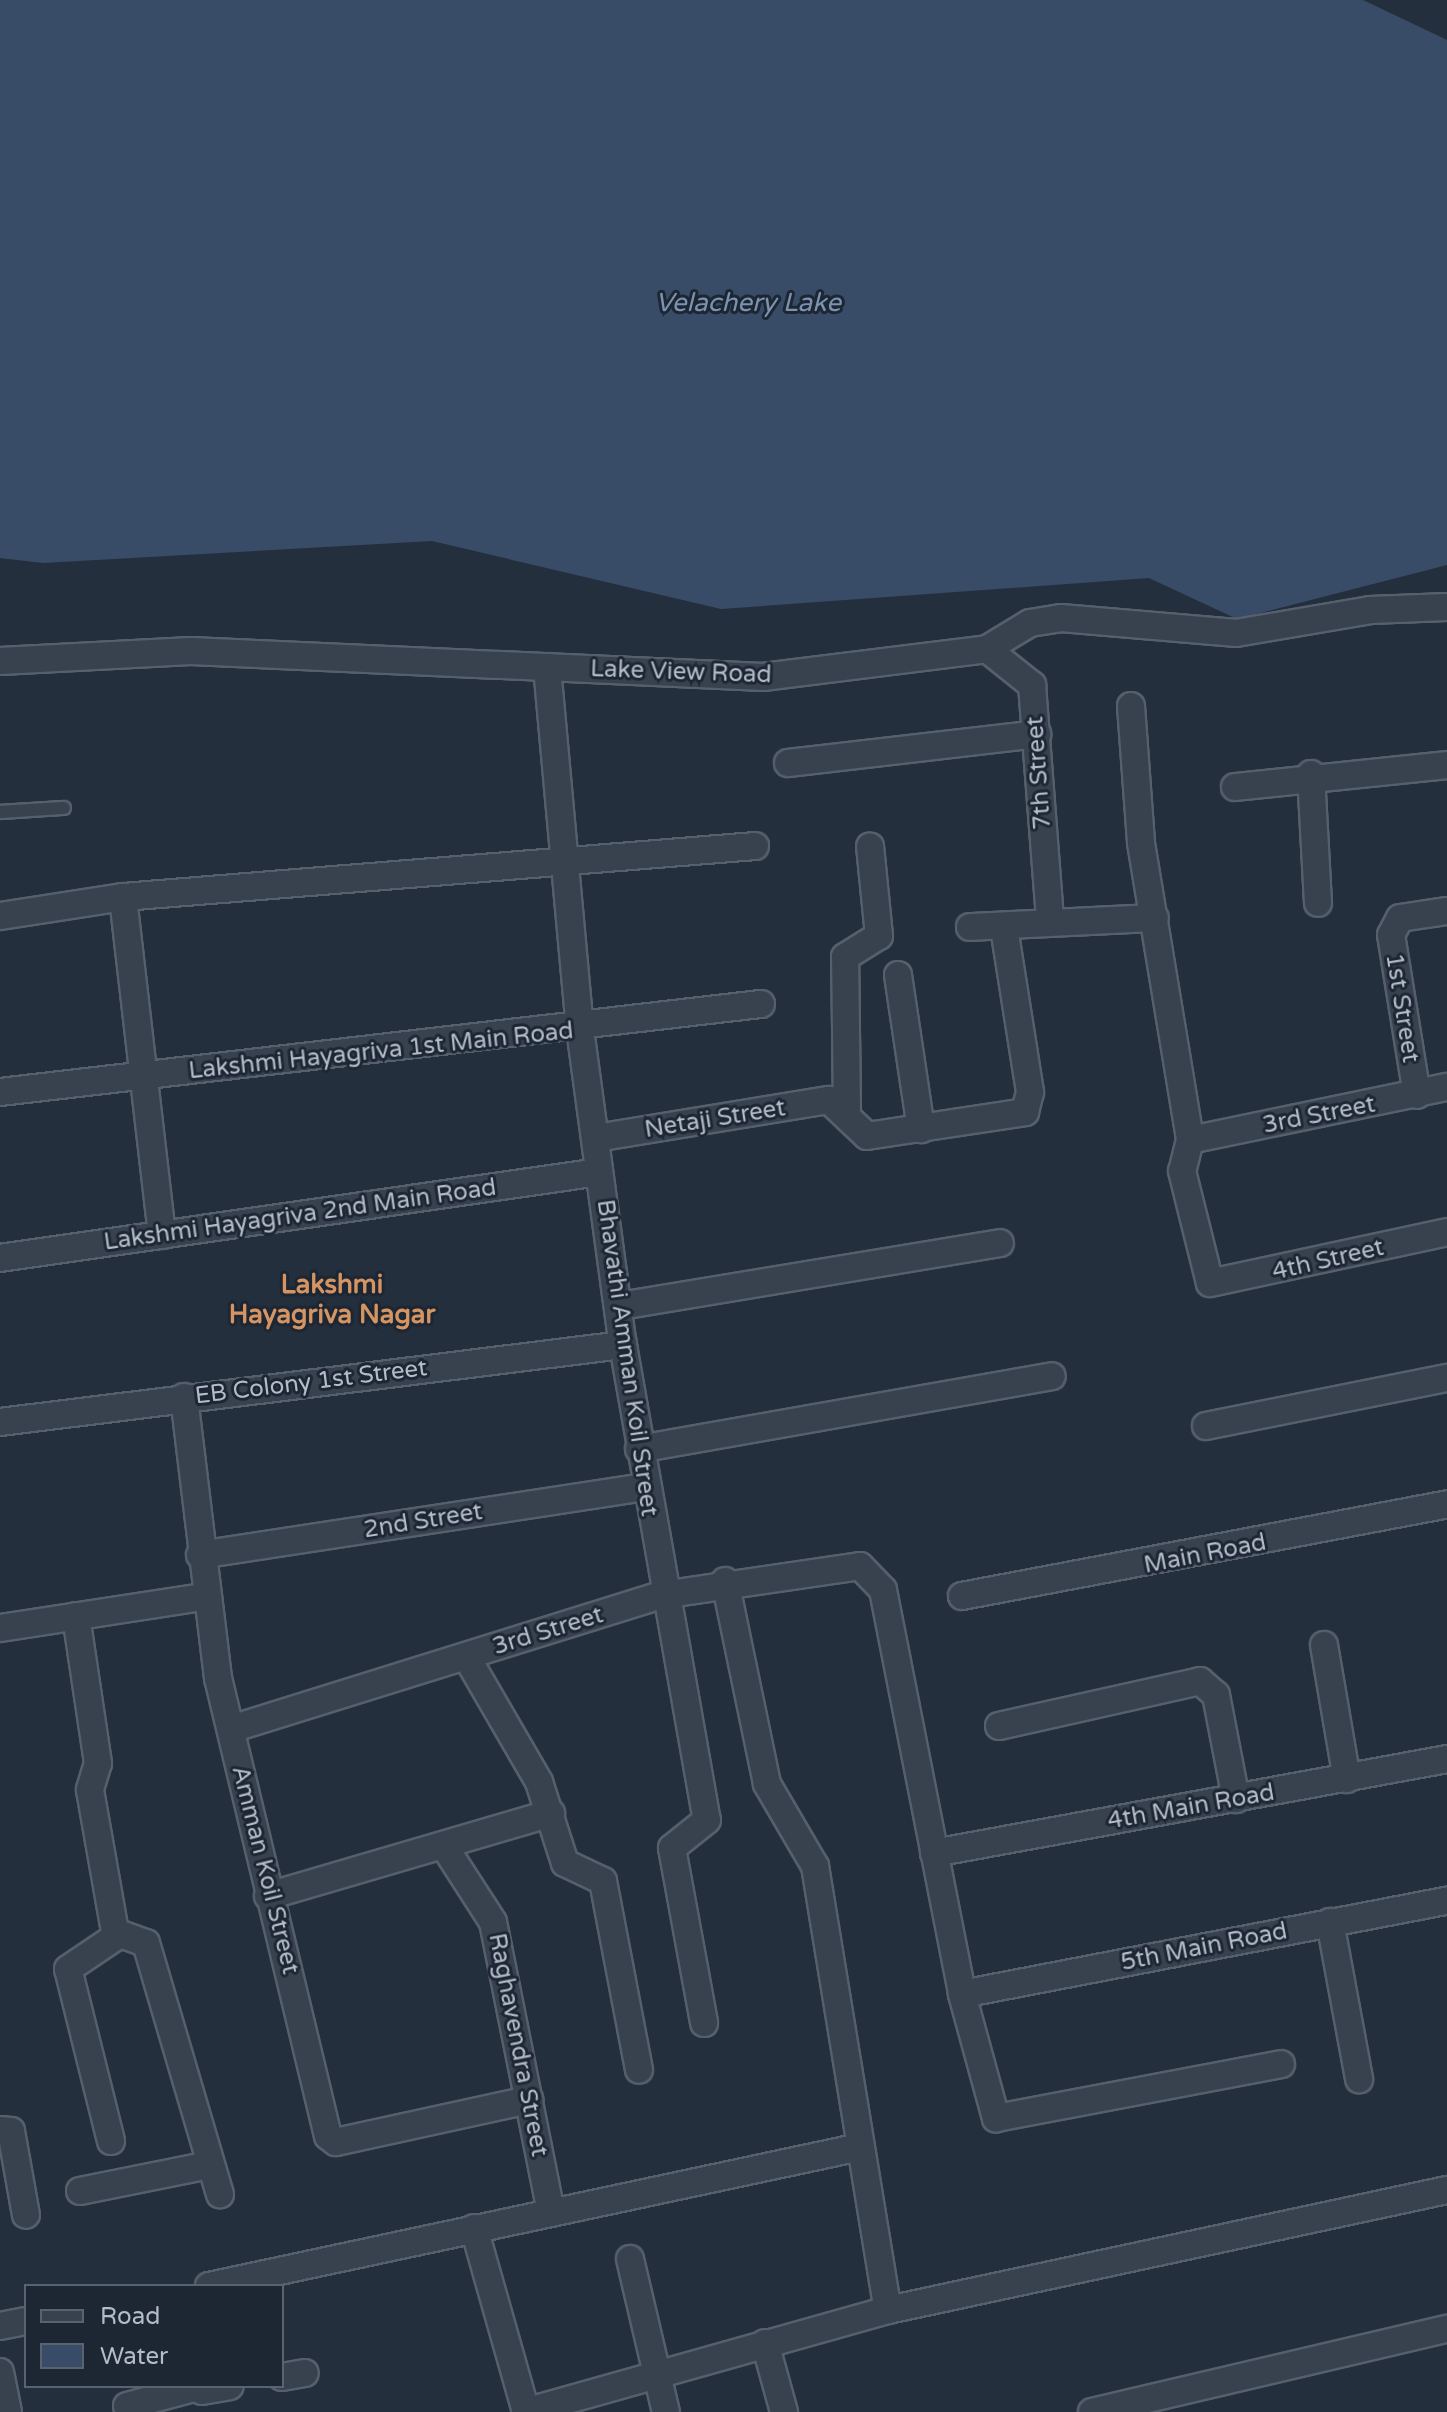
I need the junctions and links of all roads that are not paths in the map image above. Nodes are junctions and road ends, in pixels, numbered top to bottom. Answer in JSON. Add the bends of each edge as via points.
{"nodes":[{"id":1,"x":1447,"y":607,"type":"edge"},
{"id":2,"x":987,"y":649,"type":"junction"},
{"id":3,"x":0,"y":661,"type":"edge"},
{"id":4,"x":547,"y":667,"type":"junction"},
{"id":5,"x":1131,"y":706,"type":"dead end"},
{"id":6,"x":1037,"y":734,"type":"junction"},
{"id":7,"x":788,"y":763,"type":"dead end"},
{"id":8,"x":1447,"y":765,"type":"edge"},
{"id":9,"x":1311,"y":774,"type":"junction"},
{"id":10,"x":1235,"y":787,"type":"dead end"},
{"id":11,"x":64,"y":808,"type":"dead end"},
{"id":12,"x":0,"y":812,"type":"edge"},
{"id":13,"x":755,"y":846,"type":"dead end"},
{"id":14,"x":870,"y":846,"type":"dead end"},
{"id":15,"x":568,"y":866,"type":"junction"},
{"id":16,"x":123,"y":897,"type":"junction"},
{"id":17,"x":1318,"y":903,"type":"dead end"},
{"id":18,"x":1445,"y":913,"type":"edge"},
{"id":19,"x":0,"y":916,"type":"edge"},
{"id":20,"x":1155,"y":918,"type":"junction"},
{"id":21,"x":1050,"y":919,"type":"junction"},
{"id":22,"x":970,"y":927,"type":"dead end"},
{"id":23,"x":1004,"y":927,"type":"junction"},
{"id":24,"x":898,"y":975,"type":"dead end"},
{"id":25,"x":761,"y":1004,"type":"dead end"},
{"id":26,"x":580,"y":1029,"type":"junction"},
{"id":27,"x":142,"y":1077,"type":"junction"},
{"id":28,"x":1447,"y":1087,"type":"edge"},
{"id":29,"x":0,"y":1092,"type":"edge"},
{"id":30,"x":1417,"y":1095,"type":"junction"},
{"id":31,"x":841,"y":1106,"type":"junction"},
{"id":32,"x":921,"y":1129,"type":"junction"},
{"id":33,"x":596,"y":1138,"type":"junction"},
{"id":34,"x":1190,"y":1140,"type":"junction"},
{"id":35,"x":599,"y":1172,"type":"junction"},
{"id":36,"x":1447,"y":1232,"type":"edge"},
{"id":37,"x":162,"y":1235,"type":"junction"},
{"id":38,"x":1000,"y":1243,"type":"dead end"},
{"id":39,"x":0,"y":1258,"type":"edge"},
{"id":40,"x":620,"y":1306,"type":"junction"},
{"id":41,"x":623,"y":1345,"type":"junction"},
{"id":42,"x":1052,"y":1376,"type":"dead end"},
{"id":43,"x":1447,"y":1378,"type":"edge"},
{"id":44,"x":184,"y":1397,"type":"junction"},
{"id":45,"x":0,"y":1422,"type":"edge"},
{"id":46,"x":1206,"y":1426,"type":"dead end"},
{"id":47,"x":639,"y":1449,"type":"junction"},
{"id":48,"x":646,"y":1487,"type":"junction"},
{"id":49,"x":1447,"y":1504,"type":"edge"},
{"id":50,"x":200,"y":1555,"type":"junction"},
{"id":51,"x":725,"y":1581,"type":"junction"},
{"id":52,"x":662,"y":1595,"type":"junction"},
{"id":53,"x":208,"y":1596,"type":"junction"},
{"id":54,"x":962,"y":1596,"type":"dead end"},
{"id":55,"x":76,"y":1616,"type":"junction"},
{"id":56,"x":0,"y":1628,"type":"edge"},
{"id":57,"x":1324,"y":1645,"type":"dead end"},
{"id":58,"x":466,"y":1656,"type":"junction"},
{"id":59,"x":999,"y":1726,"type":"dead end"},
{"id":60,"x":231,"y":1729,"type":"junction"},
{"id":61,"x":1447,"y":1759,"type":"edge"},
{"id":62,"x":1347,"y":1779,"type":"junction"},
{"id":63,"x":1236,"y":1799,"type":"junction"},
{"id":64,"x":551,"y":1813,"type":"junction"},
{"id":65,"x":444,"y":1846,"type":"junction"},
{"id":66,"x":934,"y":1853,"type":"junction"},
{"id":67,"x":268,"y":1896,"type":"junction"},
{"id":68,"x":1447,"y":1901,"type":"edge"},
{"id":69,"x":1330,"y":1922,"type":"junction"},
{"id":70,"x":117,"y":1936,"type":"junction"},
{"id":71,"x":962,"y":1994,"type":"junction"},
{"id":72,"x":704,"y":2023,"type":"dead end"},
{"id":73,"x":1281,"y":2064,"type":"dead end"},
{"id":74,"x":639,"y":2070,"type":"dead end"},
{"id":75,"x":1359,"y":2079,"type":"dead end"},
{"id":76,"x":529,"y":2100,"type":"junction"},
{"id":77,"x":0,"y":2130,"type":"edge"},
{"id":78,"x":111,"y":2141,"type":"dead end"},
{"id":79,"x":860,"y":2147,"type":"junction"},
{"id":80,"x":209,"y":2165,"type":"junction"},
{"id":81,"x":1447,"y":2190,"type":"edge"},
{"id":82,"x":80,"y":2191,"type":"dead end"},
{"id":83,"x":220,"y":2194,"type":"dead end"},
{"id":84,"x":551,"y":2211,"type":"junction"},
{"id":85,"x":26,"y":2215,"type":"dead end"},
{"id":86,"x":474,"y":2228,"type":"junction"},
{"id":87,"x":630,"y":2259,"type":"dead end"},
{"id":88,"x":218,"y":2284,"type":"edge"},
{"id":89,"x":888,"y":2310,"type":"junction"},
{"id":90,"x":24,"y":2321,"type":"edge"},
{"id":91,"x":0,"y":2326,"type":"edge"},
{"id":92,"x":1447,"y":2329,"type":"edge"},
{"id":93,"x":765,"y":2343,"type":"junction"},
{"id":94,"x":0,"y":2372,"type":"edge"},
{"id":95,"x":656,"y":2372,"type":"junction"},
{"id":96,"x":201,"y":2388,"type":"edge"},
{"id":97,"x":127,"y":2406,"type":"dead end"},
{"id":98,"x":1119,"y":2409,"type":"edge"},
{"id":99,"x":8,"y":2412,"type":"edge"},
{"id":100,"x":525,"y":2412,"type":"edge"},
{"id":101,"x":666,"y":2412,"type":"edge"},
{"id":102,"x":784,"y":2412,"type":"edge"},
{"id":103,"x":1092,"y":2412,"type":"edge"}],
"edges":[{"from":1,"to":2,"type":"street","name":"Lake View Road","via":[[1370,610],[1236,633],[1061,618],[1030,623]]},
{"from":2,"to":4,"type":"street","name":"Lake View Road","via":[[763,677]]},
{"from":2,"to":6,"type":"street","name":"7th Street","via":[[1032,685]]},
{"from":3,"to":4,"type":"street","name":"Lake View Road","via":[[191,651]]},
{"from":4,"to":15,"type":"street","name":"Bhavathi Amman Koil Street"},
{"from":5,"to":20,"type":"street"},
{"from":6,"to":7,"type":"street"},
{"from":6,"to":21,"type":"street","name":"7th Street"},
{"from":8,"to":9,"type":"street"},
{"from":9,"to":10,"type":"street"},
{"from":9,"to":17,"type":"street"},
{"from":11,"to":12,"type":"lane"},
{"from":13,"to":15,"type":"street"},
{"from":14,"to":31,"type":"street","via":[[879,936],[845,957]]},
{"from":15,"to":16,"type":"street"},
{"from":15,"to":26,"type":"street","name":"Bhavathi Amman Koil Street"},
{"from":16,"to":19,"type":"street"},
{"from":16,"to":27,"type":"street"},
{"from":18,"to":30,"type":"street","name":"1st Street","via":[[1400,918],[1391,935]]},
{"from":20,"to":21,"type":"street"},
{"from":20,"to":34,"type":"street"},
{"from":21,"to":23,"type":"street"},
{"from":22,"to":23,"type":"street"},
{"from":23,"to":32,"type":"street","via":[[1031,1102],[1019,1115]]},
{"from":24,"to":32,"type":"street"},
{"from":25,"to":26,"type":"street","name":"Lakshmi Hayagriva 1st Main Road"},
{"from":26,"to":27,"type":"street","name":"Lakshmi Hayagriva 1st Main Road"},
{"from":26,"to":33,"type":"street","name":"Bhavathi Amman Koil Street"},
{"from":27,"to":29,"type":"street","name":"Lakshmi Hayagriva 1st Main Road"},
{"from":27,"to":37,"type":"street"},
{"from":28,"to":30,"type":"street","name":"3rd Street"},
{"from":30,"to":34,"type":"street","name":"3rd Street"},
{"from":31,"to":32,"type":"street","via":[[861,1135]]},
{"from":31,"to":33,"type":"street","name":"Netaji Street"},
{"from":33,"to":35,"type":"street","name":"Bhavathi Amman Koil Street"},
{"from":34,"to":36,"type":"street","name":"4th Street","via":[[1182,1171],[1210,1283]]},
{"from":35,"to":37,"type":"street","name":"Lakshmi Hayagriva 2nd Main Road"},
{"from":35,"to":40,"type":"street","name":"Bhavathi Amman Koil Street"},
{"from":37,"to":39,"type":"street","name":"Lakshmi Hayagriva 2nd Main Road"},
{"from":38,"to":40,"type":"street"},
{"from":40,"to":41,"type":"street","name":"Bhavathi Amman Koil Street"},
{"from":41,"to":44,"type":"street","name":"EB Colony 1st Street"},
{"from":41,"to":47,"type":"street","name":"Bhavathi Amman Koil Street"},
{"from":42,"to":47,"type":"street"},
{"from":43,"to":46,"type":"street"},
{"from":44,"to":45,"type":"street","name":"EB Colony 1st Street"},
{"from":44,"to":50,"type":"street","name":"Amman Koil Street"},
{"from":47,"to":48,"type":"street","name":"Bhavathi Amman Koil Street"},
{"from":48,"to":50,"type":"street","name":"2nd Street"},
{"from":48,"to":52,"type":"street","name":"Bhavathi Amman Koil Street"},
{"from":49,"to":54,"type":"street","name":"Main Road"},
{"from":50,"to":53,"type":"street","name":"Amman Koil Street"},
{"from":51,"to":52,"type":"street","name":"3rd Street"},
{"from":51,"to":66,"type":"street","name":"3rd Street","via":[[847,1565],[871,1570],[883,1590]]},
{"from":51,"to":79,"type":"street","via":[[767,1784],[815,1866]]},
{"from":52,"to":58,"type":"street","name":"3rd Street"},
{"from":52,"to":72,"type":"street","name":"Bhavathi Amman Koil Street","via":[[707,1820],[672,1848]]},
{"from":53,"to":55,"type":"street"},
{"from":53,"to":60,"type":"street","name":"Amman Koil Street"},
{"from":55,"to":56,"type":"street"},
{"from":55,"to":70,"type":"street","via":[[98,1763],[90,1790]]},
{"from":57,"to":62,"type":"street"},
{"from":58,"to":60,"type":"street","name":"3rd Street"},
{"from":58,"to":64,"type":"street"},
{"from":59,"to":63,"type":"street","via":[[1200,1681],[1216,1695]]},
{"from":60,"to":67,"type":"street","name":"Amman Koil Street"},
{"from":61,"to":62,"type":"street","name":"4th Main Road"},
{"from":62,"to":63,"type":"street","name":"4th Main Road"},
{"from":63,"to":66,"type":"street","name":"4th Main Road"},
{"from":64,"to":65,"type":"street"},
{"from":64,"to":74,"type":"street","via":[[565,1863],[599,1873],[603,1881]]},
{"from":65,"to":67,"type":"street"},
{"from":65,"to":76,"type":"street","name":"Raghavendra Street","via":[[493,1922]]},
{"from":66,"to":71,"type":"street"},
{"from":67,"to":76,"type":"street","name":"Amman Koil Street","via":[[331,2141]]},
{"from":68,"to":69,"type":"street","name":"5th Main Road"},
{"from":69,"to":71,"type":"street","name":"5th Main Road"},
{"from":69,"to":75,"type":"street"},
{"from":70,"to":78,"type":"street","via":[[68,1969]]},
{"from":70,"to":80,"type":"street","via":[[146,1943]]},
{"from":71,"to":73,"type":"street","via":[[991,2112],[1004,2122]]},
{"from":76,"to":84,"type":"street","name":"Raghavendra Street"},
{"from":77,"to":85,"type":"street","via":[[11,2131]]},
{"from":79,"to":84,"type":"street"},
{"from":79,"to":89,"type":"street"},
{"from":80,"to":82,"type":"street"},
{"from":80,"to":83,"type":"street"},
{"from":81,"to":89,"type":"street"},
{"from":84,"to":86,"type":"street"},
{"from":86,"to":88,"type":"street"},
{"from":86,"to":100,"type":"street"},
{"from":87,"to":95,"type":"street"},
{"from":89,"to":93,"type":"street"},
{"from":90,"to":91,"type":"street"},
{"from":92,"to":98,"type":"street"},
{"from":93,"to":95,"type":"street"},
{"from":93,"to":102,"type":"street"},
{"from":94,"to":99,"type":"street"},
{"from":95,"to":100,"type":"street"},
{"from":95,"to":101,"type":"street"},
{"from":96,"to":97,"type":"street"},
{"from":98,"to":103,"type":"street"}]}
